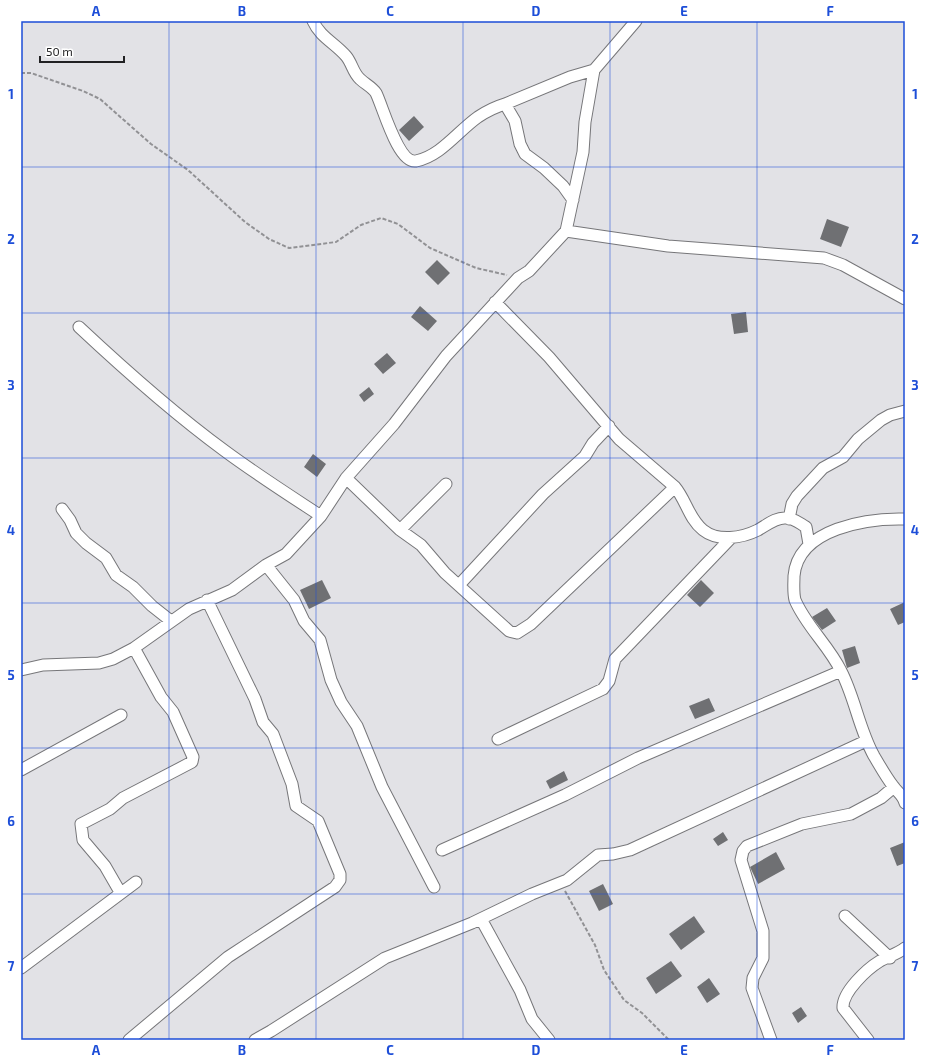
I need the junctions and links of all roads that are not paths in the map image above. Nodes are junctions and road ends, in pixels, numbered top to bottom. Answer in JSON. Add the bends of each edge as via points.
{"nodes":[{"id":1,"x":313,"y":21,"type":"edge"},
{"id":2,"x":636,"y":21,"type":"edge"},
{"id":3,"x":594,"y":70,"type":"junction"},
{"id":4,"x":505,"y":104,"type":"junction"},
{"id":5,"x":573,"y":200,"type":"junction"},
{"id":6,"x":566,"y":231,"type":"junction"},
{"id":7,"x":905,"y":299,"type":"edge"},
{"id":8,"x":495,"y":302,"type":"junction"},
{"id":9,"x":79,"y":327,"type":"dead end"},
{"id":10,"x":905,"y":411,"type":"edge"},
{"id":11,"x":609,"y":426,"type":"junction"},
{"id":12,"x":346,"y":478,"type":"junction"},
{"id":13,"x":446,"y":484,"type":"dead end"},
{"id":14,"x":675,"y":487,"type":"junction"},
{"id":15,"x":62,"y":509,"type":"dead end"},
{"id":16,"x":321,"y":516,"type":"junction"},
{"id":17,"x":790,"y":519,"type":"junction"},
{"id":18,"x":905,"y":520,"type":"edge"},
{"id":19,"x":806,"y":527,"type":"junction"},
{"id":20,"x":400,"y":530,"type":"junction"},
{"id":21,"x":824,"y":534,"type":"junction"},
{"id":22,"x":731,"y":538,"type":"junction"},
{"id":23,"x":809,"y":544,"type":"junction"},
{"id":24,"x":266,"y":565,"type":"junction"},
{"id":25,"x":459,"y":585,"type":"junction"},
{"id":26,"x":207,"y":600,"type":"junction"},
{"id":27,"x":171,"y":621,"type":"junction"},
{"id":28,"x":134,"y":648,"type":"junction"},
{"id":29,"x":21,"y":670,"type":"edge"},
{"id":30,"x":841,"y":671,"type":"junction"},
{"id":31,"x":121,"y":715,"type":"dead end"},
{"id":32,"x":498,"y":739,"type":"dead end"},
{"id":33,"x":866,"y":741,"type":"junction"},
{"id":34,"x":21,"y":770,"type":"edge"},
{"id":35,"x":894,"y":787,"type":"junction"},
{"id":36,"x":905,"y":799,"type":"edge"},
{"id":37,"x":442,"y":850,"type":"dead end"},
{"id":38,"x":136,"y":882,"type":"dead end"},
{"id":39,"x":434,"y":887,"type":"dead end"},
{"id":40,"x":120,"y":892,"type":"junction"},
{"id":41,"x":845,"y":916,"type":"dead end"},
{"id":42,"x":481,"y":919,"type":"junction"},
{"id":43,"x":905,"y":948,"type":"edge"},
{"id":44,"x":890,"y":958,"type":"junction"},
{"id":45,"x":21,"y":968,"type":"edge"},
{"id":46,"x":129,"y":1040,"type":"edge"},
{"id":47,"x":255,"y":1040,"type":"edge"},
{"id":48,"x":549,"y":1040,"type":"edge"},
{"id":49,"x":771,"y":1040,"type":"edge"},
{"id":50,"x":868,"y":1040,"type":"edge"}],
"edges":[{"from":1,"to":4,"type":"street","via":[[321,34],[345,54],[361,80],[375,92],[389,128],[402,154],[408,159],[414,161],[426,158],[487,111]]},
{"from":2,"to":3,"type":"street"},
{"from":3,"to":4,"type":"street","via":[[570,77]]},
{"from":3,"to":5,"type":"street","via":[[585,122],[583,152]]},
{"from":4,"to":5,"type":"street","via":[[515,121],[525,154],[558,181]]},
{"from":5,"to":6,"type":"street"},
{"from":6,"to":7,"type":"street","via":[[668,246],[824,258],[843,264]]},
{"from":6,"to":8,"type":"street","via":[[529,271],[518,278]]},
{"from":8,"to":11,"type":"street","via":[[549,357]]},
{"from":8,"to":12,"type":"street","via":[[446,356],[394,424]]},
{"from":9,"to":16,"type":"street","via":[[184,419],[256,474]]},
{"from":10,"to":17,"type":"street","via":[[881,420],[858,439],[843,457],[823,468],[797,496],[792,504]]},
{"from":11,"to":14,"type":"street","via":[[619,438]]},
{"from":11,"to":25,"type":"street","via":[[585,456],[543,494]]},
{"from":12,"to":16,"type":"street"},
{"from":12,"to":20,"type":"street"},
{"from":13,"to":20,"type":"street"},
{"from":14,"to":22,"type":"street","via":[[694,520],[703,530],[715,536]]},
{"from":14,"to":25,"type":"street","via":[[531,624],[517,633],[509,631]]},
{"from":15,"to":27,"type":"street","via":[[76,533],[106,558],[116,575]]},
{"from":16,"to":24,"type":"street","via":[[286,554]]},
{"from":17,"to":19,"type":"street"},
{"from":17,"to":22,"type":"street","via":[[778,519],[745,535]]},
{"from":18,"to":21,"type":"street","via":[[880,519]]},
{"from":19,"to":21,"type":"street"},
{"from":19,"to":23,"type":"street"},
{"from":20,"to":25,"type":"street","via":[[421,545]]},
{"from":21,"to":23,"type":"street"},
{"from":22,"to":32,"type":"street","via":[[615,659],[609,680],[603,689]]},
{"from":23,"to":30,"type":"street","via":[[798,561],[795,572],[795,599]]},
{"from":24,"to":26,"type":"street","via":[[232,590]]},
{"from":24,"to":39,"type":"street","via":[[294,600],[304,621],[320,640],[338,694],[358,726],[382,787]]},
{"from":26,"to":27,"type":"street"},
{"from":26,"to":46,"type":"street","via":[[255,699],[263,722],[273,734],[292,784],[296,806],[312,816],[320,826],[340,874],[340,880],[335,887],[228,957]]},
{"from":27,"to":28,"type":"street"},
{"from":28,"to":29,"type":"street","via":[[113,659],[98,663],[43,665]]},
{"from":28,"to":40,"type":"street","via":[[161,697],[173,712],[193,757],[192,762],[123,798],[110,809],[81,824],[83,840],[104,866]]},
{"from":30,"to":33,"type":"street"},
{"from":30,"to":37,"type":"street","via":[[638,758],[566,795]]},
{"from":31,"to":34,"type":"street"},
{"from":33,"to":35,"type":"street"},
{"from":33,"to":42,"type":"street","via":[[630,850],[598,855],[560,884],[532,894]]},
{"from":35,"to":36,"type":"street"},
{"from":35,"to":49,"type":"street","via":[[859,811],[795,826],[747,846],[743,851],[741,860],[764,942],[763,958],[753,978],[752,988]]},
{"from":38,"to":40,"type":"street"},
{"from":40,"to":45,"type":"street"},
{"from":41,"to":44,"type":"street"},
{"from":42,"to":47,"type":"street","via":[[385,958]]},
{"from":42,"to":48,"type":"street","via":[[520,990],[532,1019]]},
{"from":43,"to":44,"type":"street"},
{"from":44,"to":50,"type":"street","via":[[870,968],[846,994],[843,1002],[843,1008]]}]}
